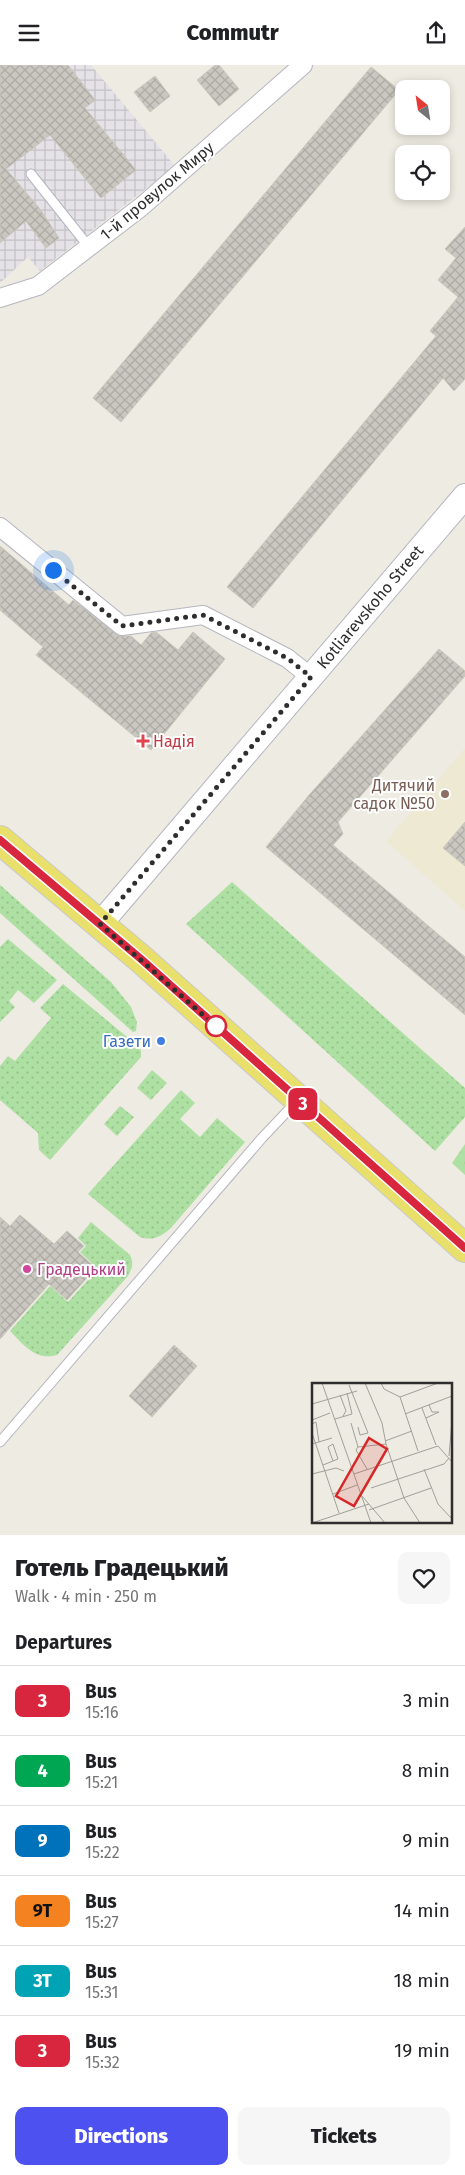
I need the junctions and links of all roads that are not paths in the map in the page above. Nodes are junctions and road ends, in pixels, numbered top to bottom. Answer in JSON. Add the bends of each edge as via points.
{"nodes":[{"id":1,"x":303,"y":65,"type":"edge"},
{"id":2,"x":31,"y":174,"type":"dead end"},
{"id":3,"x":89,"y":247,"type":"junction"},
{"id":4,"x":0,"y":298,"type":"edge"},
{"id":5,"x":465,"y":495,"type":"edge"},
{"id":6,"x":0,"y":527,"type":"edge"},
{"id":7,"x":311,"y":677,"type":"junction"},
{"id":8,"x":0,"y":839,"type":"edge"},
{"id":9,"x":100,"y":924,"type":"junction"},
{"id":10,"x":298,"y":1100,"type":"junction"},
{"id":11,"x":407,"y":1197,"type":"junction"},
{"id":12,"x":465,"y":1231,"type":"edge"},
{"id":13,"x":465,"y":1248,"type":"edge"},
{"id":14,"x":0,"y":1442,"type":"edge"}],
"edges":[{"from":1,"to":3,"type":"street","name":"1-й провулок Миру","via":[[141,207]]},
{"from":2,"to":3,"type":"lane"},
{"from":3,"to":4,"type":"street","name":"1-й провулок Миру","via":[[38,287]]},
{"from":5,"to":7,"type":"street","name":"Kotliarevskoho Street"},
{"from":6,"to":7,"type":"street","via":[[122,626],[203,615],[287,658]]},
{"from":7,"to":9,"type":"street","name":"Kotliarevskoho Street"},
{"from":8,"to":9,"type":"main road"},
{"from":9,"to":10,"type":"main road"},
{"from":10,"to":11,"type":"main road"},
{"from":10,"to":14,"type":"lane"},
{"from":11,"to":12,"type":"main road"},
{"from":11,"to":13,"type":"main road"}]}
